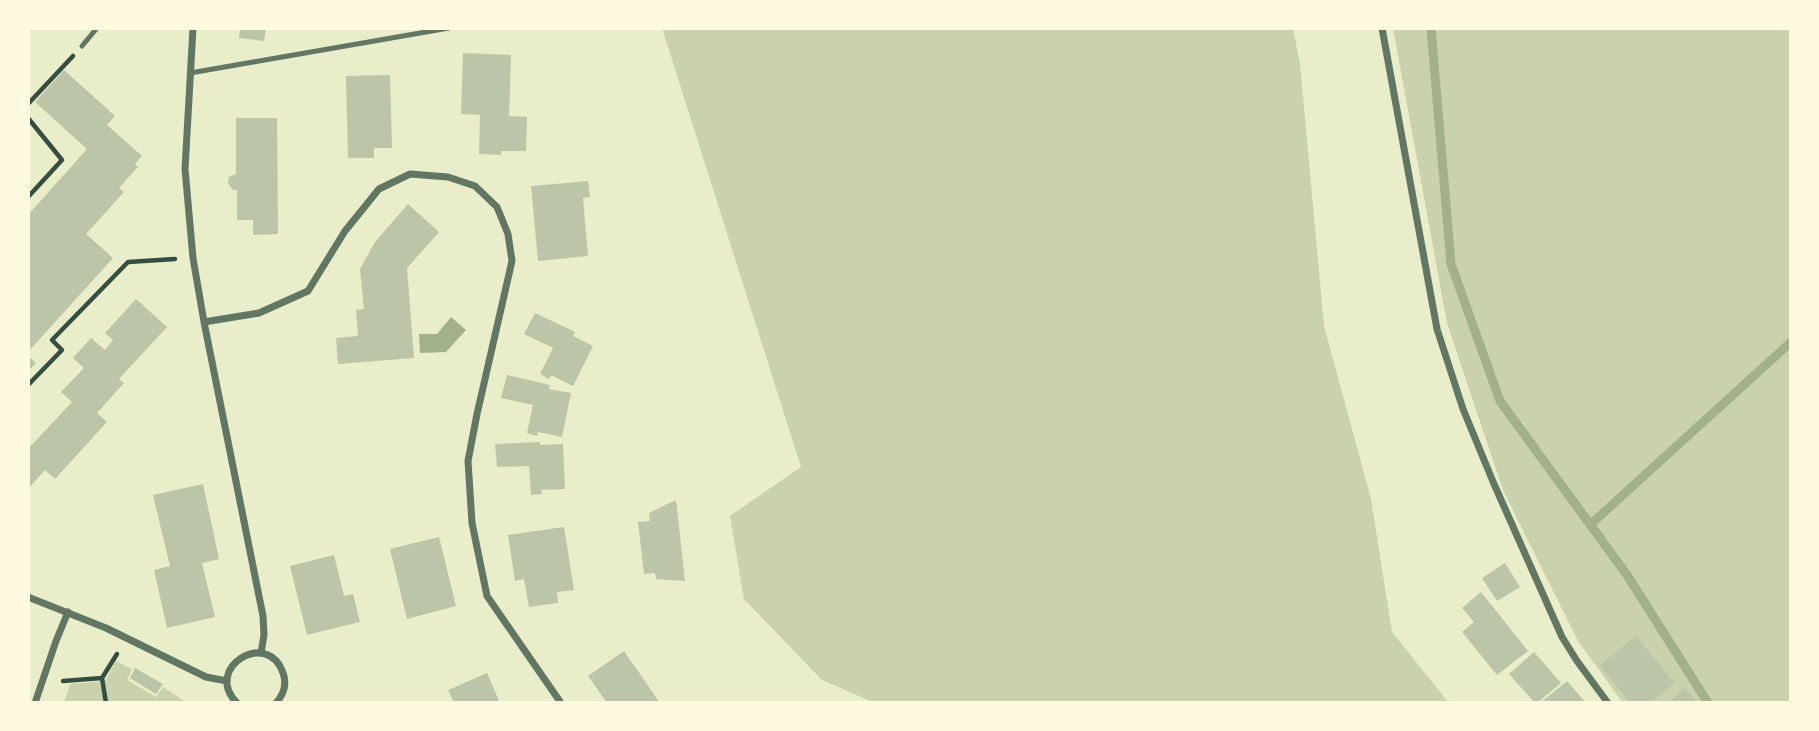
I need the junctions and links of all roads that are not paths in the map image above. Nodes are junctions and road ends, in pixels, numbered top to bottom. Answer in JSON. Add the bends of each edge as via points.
{"nodes":[{"id":1,"x":97,"y":28,"type":"edge"},
{"id":2,"x":193,"y":28,"type":"edge"},
{"id":3,"x":449,"y":28,"type":"edge"},
{"id":4,"x":1382,"y":28,"type":"edge"},
{"id":5,"x":82,"y":47,"type":"road end"},
{"id":6,"x":190,"y":73,"type":"junction"},
{"id":7,"x":204,"y":322,"type":"junction"},
{"id":8,"x":28,"y":597,"type":"edge"},
{"id":9,"x":68,"y":612,"type":"junction"},
{"id":10,"x":261,"y":653,"type":"junction"},
{"id":11,"x":227,"y":681,"type":"junction"},
{"id":12,"x":35,"y":703,"type":"edge"},
{"id":13,"x":237,"y":703,"type":"edge"},
{"id":14,"x":276,"y":703,"type":"edge"},
{"id":15,"x":561,"y":703,"type":"edge"},
{"id":16,"x":1608,"y":703,"type":"edge"}],
"edges":[{"from":1,"to":5,"type":"lane"},
{"from":2,"to":6,"type":"street"},
{"from":3,"to":6,"type":"lane"},
{"from":4,"to":16,"type":"street","via":[[1437,329],[1463,409],[1562,637]]},
{"from":6,"to":7,"type":"street","via":[[185,169]]},
{"from":7,"to":10,"type":"street","via":[[263,616]]},
{"from":7,"to":15,"type":"street","via":[[259,313],[308,291],[345,231],[379,189],[410,174],[448,177],[475,186],[497,207],[512,261],[468,461],[472,523],[487,596]]},
{"from":8,"to":9,"type":"street"},
{"from":9,"to":11,"type":"street","via":[[206,677]]},
{"from":9,"to":12,"type":"street"},
{"from":10,"to":11,"type":"street","via":[[237,659]]},
{"from":10,"to":14,"type":"street","via":[[283,670],[285,689]]},
{"from":11,"to":13,"type":"street"}]}
